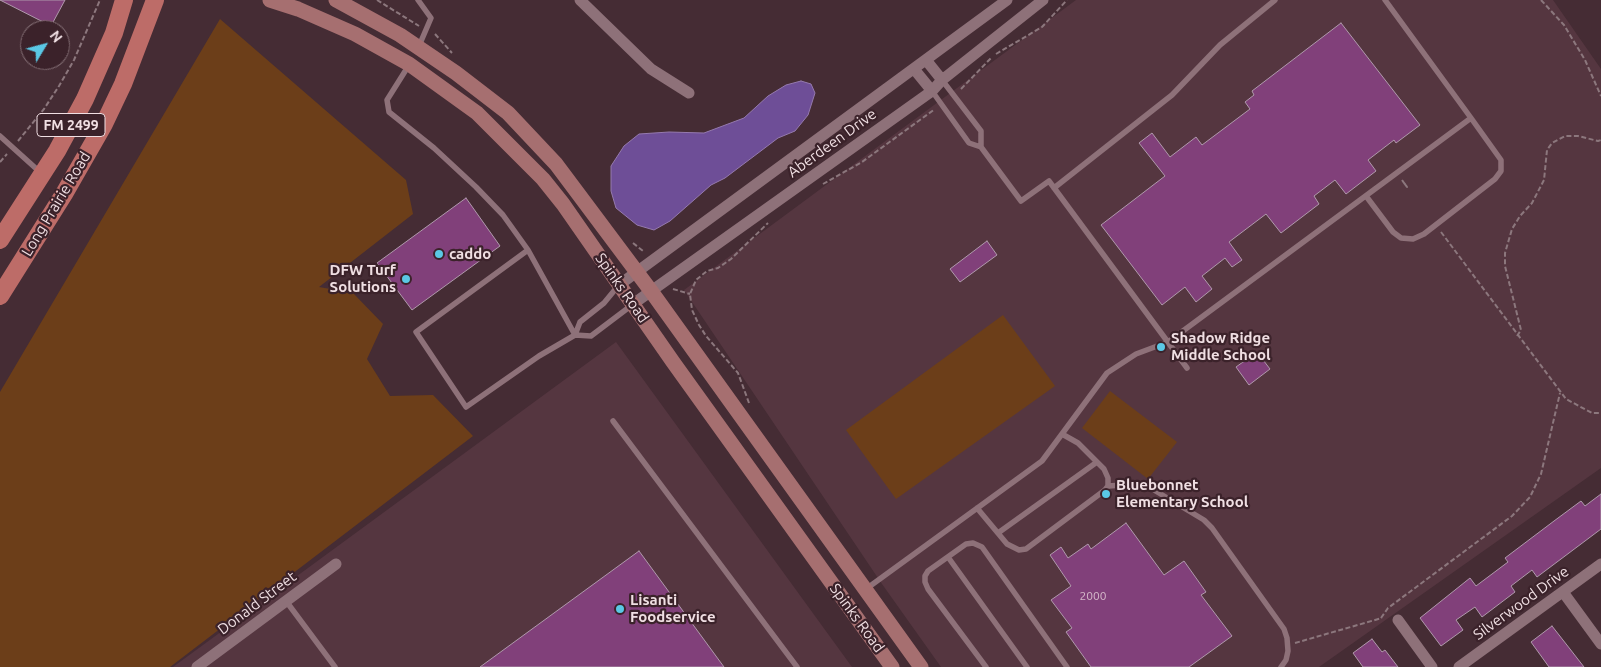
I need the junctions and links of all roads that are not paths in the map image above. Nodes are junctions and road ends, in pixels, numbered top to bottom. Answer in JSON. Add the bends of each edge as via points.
{"nodes":[{"id":1,"x":124,"y":0,"type":"edge"},
{"id":2,"x":155,"y":0,"type":"edge"},
{"id":3,"x":270,"y":0,"type":"edge"},
{"id":4,"x":336,"y":0,"type":"edge"},
{"id":5,"x":418,"y":0,"type":"edge"},
{"id":6,"x":580,"y":0,"type":"edge"},
{"id":7,"x":1007,"y":0,"type":"edge"},
{"id":8,"x":1043,"y":0,"type":"edge"},
{"id":9,"x":1275,"y":0,"type":"edge"},
{"id":10,"x":1385,"y":0,"type":"edge"},
{"id":11,"x":419,"y":46,"type":"junction"},
{"id":12,"x":926,"y":60,"type":"junction"},
{"id":13,"x":409,"y":64,"type":"junction"},
{"id":14,"x":914,"y":68,"type":"junction"},
{"id":15,"x":942,"y":80,"type":"junction"},
{"id":16,"x":932,"y":90,"type":"junction"},
{"id":17,"x":689,"y":93,"type":"dead end"},
{"id":18,"x":1470,"y":118,"type":"junction"},
{"id":19,"x":0,"y":136,"type":"edge"},
{"id":20,"x":981,"y":146,"type":"junction"},
{"id":21,"x":42,"y":174,"type":"junction"},
{"id":22,"x":1054,"y":188,"type":"junction"},
{"id":23,"x":1366,"y":196,"type":"junction"},
{"id":24,"x":0,"y":240,"type":"edge"},
{"id":25,"x":528,"y":250,"type":"junction"},
{"id":26,"x":637,"y":272,"type":"junction"},
{"id":27,"x":619,"y":285,"type":"junction"},
{"id":28,"x":651,"y":291,"type":"junction"},
{"id":29,"x":0,"y":296,"type":"edge"},
{"id":30,"x":633,"y":304,"type":"junction"},
{"id":31,"x":575,"y":336,"type":"junction"},
{"id":32,"x":1168,"y":342,"type":"junction"},
{"id":33,"x":1187,"y":368,"type":"dead end"},
{"id":34,"x":613,"y":421,"type":"dead end"},
{"id":35,"x":1062,"y":434,"type":"junction"},
{"id":36,"x":1097,"y":462,"type":"junction"},
{"id":37,"x":1108,"y":486,"type":"junction"},
{"id":38,"x":977,"y":508,"type":"junction"},
{"id":39,"x":998,"y":532,"type":"junction"},
{"id":40,"x":948,"y":557,"type":"junction"},
{"id":41,"x":336,"y":564,"type":"dead end"},
{"id":42,"x":1601,"y":564,"type":"edge"},
{"id":43,"x":865,"y":590,"type":"junction"},
{"id":44,"x":1563,"y":592,"type":"junction"},
{"id":45,"x":286,"y":601,"type":"junction"},
{"id":46,"x":846,"y":603,"type":"junction"},
{"id":47,"x":1398,"y":620,"type":"dead end"},
{"id":48,"x":1601,"y":644,"type":"edge"},
{"id":49,"x":197,"y":667,"type":"edge"},
{"id":50,"x":335,"y":667,"type":"edge"},
{"id":51,"x":797,"y":667,"type":"edge"},
{"id":52,"x":892,"y":667,"type":"edge"},
{"id":53,"x":921,"y":667,"type":"edge"},
{"id":54,"x":986,"y":667,"type":"edge"},
{"id":55,"x":1027,"y":667,"type":"edge"},
{"id":56,"x":1066,"y":667,"type":"edge"},
{"id":57,"x":1281,"y":667,"type":"edge"},
{"id":58,"x":1432,"y":667,"type":"edge"},
{"id":59,"x":1458,"y":667,"type":"edge"}],
"edges":[{"from":1,"to":21,"type":"main road","name":"Long Prairie Road","number":"FM 2499","via":[[114,33],[85,99]]},
{"from":2,"to":29,"type":"main road","name":"Long Prairie Road","number":"FM 2499","via":[[104,124]]},
{"from":3,"to":13,"type":"main road","name":"Spinks Road","via":[[355,34]]},
{"from":4,"to":11,"type":"main road","name":"Spinks Road"},
{"from":5,"to":11,"type":"lane","via":[[431,18]]},
{"from":6,"to":17,"type":"street","via":[[651,69]]},
{"from":7,"to":12,"type":"street","name":"Aberdeen Drive"},
{"from":8,"to":15,"type":"street","name":"Aberdeen Drive"},
{"from":9,"to":22,"type":"lane","via":[[1220,45],[1172,95]]},
{"from":10,"to":18,"type":"lane"},
{"from":11,"to":13,"type":"main road"},
{"from":11,"to":26,"type":"main road","name":"Spinks Road","via":[[508,113],[556,164]]},
{"from":12,"to":14,"type":"street","name":"Aberdeen Drive"},
{"from":12,"to":15,"type":"street"},
{"from":13,"to":25,"type":"lane","via":[[387,100],[389,112],[476,186]]},
{"from":13,"to":27,"type":"main road","name":"Spinks Road","via":[[477,113],[543,179]]},
{"from":14,"to":16,"type":"street"},
{"from":14,"to":26,"type":"street","name":"Aberdeen Drive"},
{"from":15,"to":16,"type":"street","name":"Aberdeen Drive"},
{"from":15,"to":20,"type":"lane","via":[[981,131]]},
{"from":16,"to":20,"type":"lane","via":[[969,143]]},
{"from":16,"to":28,"type":"street","name":"Aberdeen Drive"},
{"from":18,"to":23,"type":"lane"},
{"from":18,"to":23,"type":"lane","via":[[1501,160],[1501,171],[1496,179],[1436,225],[1413,239],[1401,238]]},
{"from":19,"to":21,"type":"lane"},
{"from":20,"to":22,"type":"lane","via":[[1021,201],[1049,181]]},
{"from":21,"to":24,"type":"main road","name":"Long Prairie Road","number":"FM 2499"},
{"from":22,"to":32,"type":"lane"},
{"from":23,"to":32,"type":"lane"},
{"from":25,"to":31,"type":"lane"},
{"from":25,"to":31,"type":"lane","via":[[416,332],[466,407],[539,356]]},
{"from":26,"to":27,"type":"street","name":"Aberdeen Drive"},
{"from":26,"to":28,"type":"main road","name":"Spinks Road"},
{"from":27,"to":30,"type":"main road","name":"Spinks Road"},
{"from":27,"to":31,"type":"lane","via":[[604,303],[580,322]]},
{"from":28,"to":30,"type":"street","name":"Aberdeen Drive"},
{"from":28,"to":43,"type":"main road","name":"Spinks Road"},
{"from":30,"to":31,"type":"lane","via":[[591,336]]},
{"from":30,"to":46,"type":"main road","name":"Spinks Road"},
{"from":32,"to":33,"type":"lane"},
{"from":32,"to":35,"type":"lane","via":[[1136,354],[1107,373]]},
{"from":34,"to":51,"type":"lane"},
{"from":35,"to":36,"type":"lane","via":[[1078,443]]},
{"from":35,"to":38,"type":"lane","via":[[1042,461]]},
{"from":36,"to":37,"type":"lane","via":[[1104,469]]},
{"from":36,"to":39,"type":"lane"},
{"from":37,"to":39,"type":"lane","via":[[1026,549],[1019,550],[1007,544]]},
{"from":37,"to":57,"type":"lane","via":[[1139,484],[1149,487],[1212,528],[1284,629],[1288,651]]},
{"from":38,"to":39,"type":"lane"},
{"from":38,"to":43,"type":"lane"},
{"from":40,"to":54,"type":"lane","via":[[928,571],[925,582]]},
{"from":40,"to":55,"type":"lane"},
{"from":40,"to":56,"type":"lane","via":[[966,544],[982,547]]},
{"from":41,"to":45,"type":"street","name":"Donald Street"},
{"from":42,"to":44,"type":"street","name":"Silverwood Drive"},
{"from":43,"to":46,"type":"main road"},
{"from":43,"to":53,"type":"main road","name":"Spinks Road"},
{"from":44,"to":48,"type":"street"},
{"from":44,"to":59,"type":"street","name":"Silverwood Drive"},
{"from":45,"to":49,"type":"street","name":"Donald Street"},
{"from":45,"to":50,"type":"lane"},
{"from":46,"to":52,"type":"main road","name":"Spinks Road"},
{"from":47,"to":58,"type":"street"}]}
